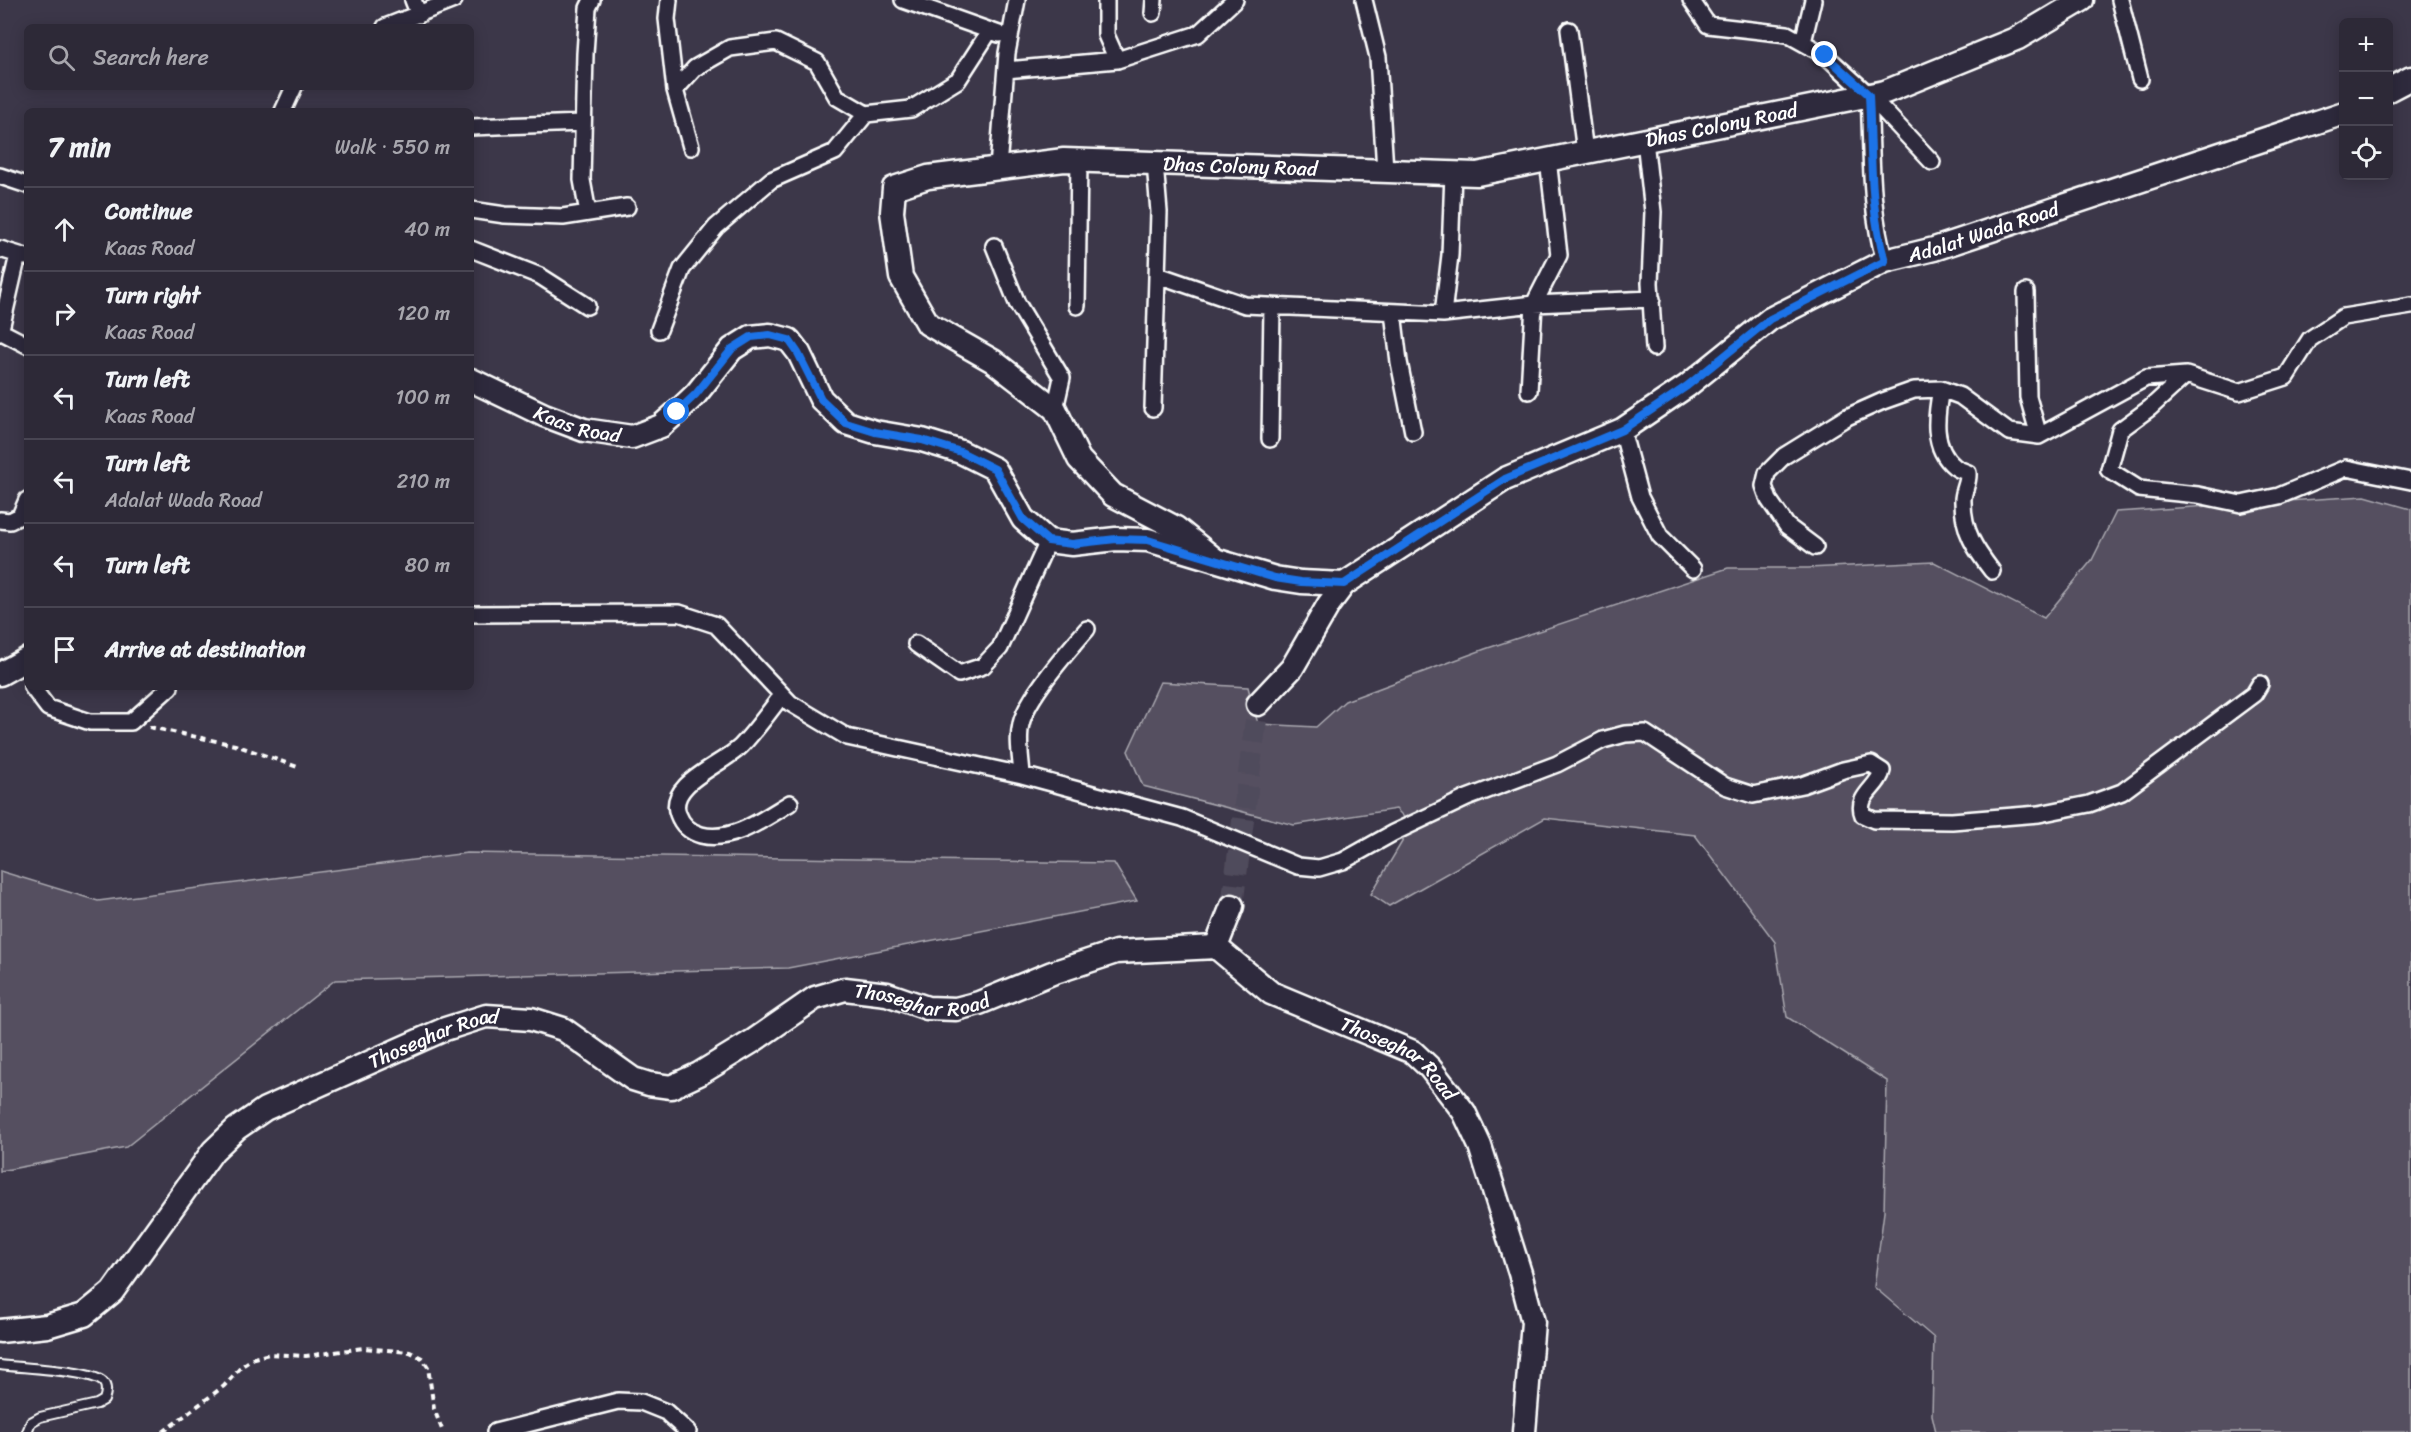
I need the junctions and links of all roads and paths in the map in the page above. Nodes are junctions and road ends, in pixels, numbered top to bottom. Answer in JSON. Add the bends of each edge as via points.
{"nodes":[{"id":1,"x":413,"y":0,"type":"edge"},
{"id":2,"x":454,"y":0,"type":"edge"},
{"id":3,"x":592,"y":0,"type":"edge"},
{"id":4,"x":669,"y":0,"type":"edge"},
{"id":5,"x":903,"y":0,"type":"edge"},
{"id":6,"x":1017,"y":0,"type":"edge"},
{"id":7,"x":1106,"y":0,"type":"edge"},
{"id":8,"x":1235,"y":0,"type":"edge"},
{"id":9,"x":1364,"y":0,"type":"edge"},
{"id":10,"x":1691,"y":0,"type":"edge"},
{"id":11,"x":1813,"y":0,"type":"edge"},
{"id":12,"x":2082,"y":0,"type":"edge"},
{"id":13,"x":2120,"y":0,"type":"edge"},
{"id":14,"x":419,"y":15,"type":"junction"},
{"id":15,"x":394,"y":24,"type":"edge"},
{"id":16,"x":1569,"y":30,"type":"dead end"},
{"id":17,"x":989,"y":32,"type":"junction"},
{"id":18,"x":1010,"y":37,"type":"junction"},
{"id":19,"x":1803,"y":42,"type":"junction"},
{"id":20,"x":1117,"y":60,"type":"junction"},
{"id":21,"x":1006,"y":70,"type":"junction"},
{"id":22,"x":2411,"y":78,"type":"edge"},
{"id":23,"x":2140,"y":79,"type":"dead end"},
{"id":24,"x":2393,"y":87,"type":"edge"},
{"id":25,"x":293,"y":90,"type":"edge"},
{"id":26,"x":675,"y":90,"type":"junction"},
{"id":27,"x":1869,"y":95,"type":"junction"},
{"id":28,"x":284,"y":108,"type":"edge"},
{"id":29,"x":866,"y":114,"type":"junction"},
{"id":30,"x":2339,"y":114,"type":"edge"},
{"id":31,"x":583,"y":123,"type":"junction"},
{"id":32,"x":474,"y":127,"type":"edge"},
{"id":33,"x":1645,"y":140,"type":"junction"},
{"id":34,"x":691,"y":147,"type":"dead end"},
{"id":35,"x":1585,"y":152,"type":"junction"},
{"id":36,"x":1548,"y":159,"type":"junction"},
{"id":37,"x":1079,"y":160,"type":"junction"},
{"id":38,"x":1932,"y":162,"type":"dead end"},
{"id":39,"x":1155,"y":163,"type":"junction"},
{"id":40,"x":998,"y":168,"type":"junction"},
{"id":41,"x":1384,"y":170,"type":"junction"},
{"id":42,"x":1453,"y":173,"type":"junction"},
{"id":43,"x":0,"y":176,"type":"edge"},
{"id":44,"x":24,"y":183,"type":"edge"},
{"id":45,"x":627,"y":207,"type":"dead end"},
{"id":46,"x":474,"y":210,"type":"edge"},
{"id":47,"x":588,"y":213,"type":"junction"},
{"id":48,"x":994,"y":246,"type":"dead end"},
{"id":49,"x":0,"y":249,"type":"edge"},
{"id":50,"x":474,"y":250,"type":"edge"},
{"id":51,"x":23,"y":256,"type":"edge"},
{"id":52,"x":1885,"y":261,"type":"junction"},
{"id":53,"x":1158,"y":275,"type":"junction"},
{"id":54,"x":2026,"y":292,"type":"dead end"},
{"id":55,"x":1653,"y":299,"type":"junction"},
{"id":56,"x":1534,"y":304,"type":"junction"},
{"id":57,"x":587,"y":306,"type":"dead end"},
{"id":58,"x":1077,"y":306,"type":"dead end"},
{"id":59,"x":1272,"y":306,"type":"junction"},
{"id":60,"x":2411,"y":306,"type":"edge"},
{"id":61,"x":1393,"y":312,"type":"junction"},
{"id":62,"x":1443,"y":314,"type":"junction"},
{"id":63,"x":659,"y":330,"type":"dead end"},
{"id":64,"x":0,"y":332,"type":"edge"},
{"id":65,"x":24,"y":344,"type":"edge"},
{"id":66,"x":1654,"y":348,"type":"dead end"},
{"id":67,"x":2186,"y":375,"type":"junction"},
{"id":68,"x":474,"y":381,"type":"edge"},
{"id":69,"x":1941,"y":389,"type":"junction"},
{"id":70,"x":1528,"y":391,"type":"dead end"},
{"id":71,"x":1153,"y":408,"type":"dead end"},
{"id":72,"x":1055,"y":409,"type":"junction"},
{"id":73,"x":1622,"y":430,"type":"junction"},
{"id":74,"x":1413,"y":432,"type":"dead end"},
{"id":75,"x":2039,"y":436,"type":"junction"},
{"id":76,"x":1270,"y":439,"type":"dead end"},
{"id":77,"x":2411,"y":481,"type":"edge"},
{"id":78,"x":24,"y":507,"type":"edge"},
{"id":79,"x":0,"y":520,"type":"edge"},
{"id":80,"x":1048,"y":541,"type":"junction"},
{"id":81,"x":1815,"y":547,"type":"dead end"},
{"id":82,"x":1213,"y":558,"type":"junction"},
{"id":83,"x":1693,"y":569,"type":"dead end"},
{"id":84,"x":1992,"y":572,"type":"dead end"},
{"id":85,"x":1344,"y":584,"type":"junction"},
{"id":86,"x":474,"y":614,"type":"edge"},
{"id":87,"x":1087,"y":629,"type":"dead end"},
{"id":88,"x":916,"y":644,"type":"dead end"},
{"id":89,"x":2260,"y":684,"type":"dead end"},
{"id":90,"x":34,"y":690,"type":"edge"},
{"id":91,"x":167,"y":690,"type":"edge"},
{"id":92,"x":782,"y":695,"type":"junction"},
{"id":93,"x":1258,"y":704,"type":"tunnel mouth"},
{"id":94,"x":131,"y":722,"type":"junction"},
{"id":95,"x":300,"y":768,"type":"dead end"},
{"id":96,"x":1022,"y":775,"type":"junction"},
{"id":97,"x":790,"y":803,"type":"dead end"},
{"id":98,"x":1232,"y":906,"type":"tunnel mouth"},
{"id":99,"x":1216,"y":947,"type":"junction"},
{"id":100,"x":0,"y":1331,"type":"edge"},
{"id":101,"x":0,"y":1365,"type":"edge"},
{"id":102,"x":1523,"y":1430,"type":"edge"},
{"id":103,"x":27,"y":1432,"type":"edge"},
{"id":104,"x":163,"y":1432,"type":"edge"},
{"id":105,"x":443,"y":1432,"type":"edge"},
{"id":106,"x":495,"y":1432,"type":"edge"},
{"id":107,"x":688,"y":1432,"type":"edge"}],
"edges":[{"from":1,"to":14,"type":"street"},
{"from":2,"to":14,"type":"street"},
{"from":3,"to":31,"type":"street","via":[[588,9]]},
{"from":4,"to":26,"type":"street","via":[[667,19]]},
{"from":5,"to":17,"type":"street"},
{"from":6,"to":18,"type":"street"},
{"from":7,"to":20,"type":"street","via":[[1106,35]]},
{"from":8,"to":20,"type":"street","via":[[1198,34]]},
{"from":9,"to":41,"type":"street","via":[[1378,57]]},
{"from":10,"to":19,"type":"street","via":[[1708,25],[1787,34]]},
{"from":11,"to":19,"type":"street"},
{"from":12,"to":27,"type":"main road","name":"Dhas Colony Road","via":[[2018,38]]},
{"from":13,"to":23,"type":"street"},
{"from":14,"to":15,"type":"street"},
{"from":16,"to":35,"type":"street"},
{"from":17,"to":18,"type":"street"},
{"from":17,"to":29,"type":"street","via":[[958,80],[911,109]]},
{"from":18,"to":21,"type":"street"},
{"from":19,"to":27,"type":"street","via":[[1825,55]]},
{"from":20,"to":21,"type":"street"},
{"from":21,"to":40,"type":"street"},
{"from":22,"to":24,"type":"main road"},
{"from":25,"to":28,"type":"street"},
{"from":26,"to":29,"type":"street","via":[[695,68],[730,48],[776,42],[817,62],[837,97]]},
{"from":26,"to":34,"type":"street"},
{"from":27,"to":33,"type":"main road","name":"Dhas Colony Road"},
{"from":27,"to":38,"type":"street"},
{"from":27,"to":52,"type":"street","via":[[1873,184]]},
{"from":29,"to":63,"type":"street","via":[[836,152],[771,180],[716,227],[682,269]]},
{"from":30,"to":52,"type":"main road","name":"Adalat Wada Road","via":[[1934,249]]},
{"from":31,"to":32,"type":"street"},
{"from":31,"to":47,"type":"street","via":[[582,180]]},
{"from":33,"to":35,"type":"main road","name":"Dhas Colony Road"},
{"from":33,"to":55,"type":"street","via":[[1653,212]]},
{"from":35,"to":36,"type":"main road","name":"Dhas Colony Road"},
{"from":36,"to":42,"type":"main road","name":"Dhas Colony Road","via":[[1477,174]]},
{"from":36,"to":56,"type":"street","via":[[1559,255]]},
{"from":37,"to":39,"type":"main road","name":"Dhas Colony Road"},
{"from":37,"to":40,"type":"main road","name":"Dhas Colony Road"},
{"from":37,"to":58,"type":"street"},
{"from":39,"to":41,"type":"main road","name":"Dhas Colony Road"},
{"from":39,"to":53,"type":"street"},
{"from":40,"to":72,"type":"main road","name":"Dhas Colony Road","via":[[928,177],[894,188],[892,212],[901,277],[928,324],[993,360]]},
{"from":41,"to":42,"type":"main road","name":"Dhas Colony Road"},
{"from":42,"to":62,"type":"street"},
{"from":43,"to":44,"type":"street"},
{"from":45,"to":47,"type":"street"},
{"from":46,"to":47,"type":"street","via":[[533,217]]},
{"from":48,"to":72,"type":"street","via":[[1017,303],[1062,378]]},
{"from":49,"to":51,"type":"street"},
{"from":50,"to":57,"type":"street","via":[[540,276]]},
{"from":51,"to":64,"type":"street"},
{"from":52,"to":73,"type":"main road","name":"Adalat Wada Road","via":[[1770,319],[1687,386]]},
{"from":53,"to":59,"type":"street","via":[[1245,305]]},
{"from":53,"to":71,"type":"street"},
{"from":54,"to":75,"type":"street","via":[[2028,397]]},
{"from":55,"to":56,"type":"street"},
{"from":55,"to":66,"type":"street"},
{"from":56,"to":62,"type":"street"},
{"from":56,"to":70,"type":"street"},
{"from":59,"to":61,"type":"street"},
{"from":59,"to":76,"type":"street"},
{"from":60,"to":67,"type":"street","via":[[2343,317],[2310,339],[2286,378],[2240,392]]},
{"from":61,"to":62,"type":"street"},
{"from":61,"to":74,"type":"street"},
{"from":64,"to":65,"type":"street"},
{"from":67,"to":75,"type":"street","via":[[2146,378]]},
{"from":67,"to":77,"type":"street","via":[[2120,430],[2109,470],[2139,489],[2241,504],[2279,496],[2346,468]]},
{"from":68,"to":80,"type":"main road","name":"Kaas Road","via":[[584,430],[632,437],[661,426],[696,394],[732,349],[751,337],[770,335],[789,340],[821,399],[846,423],[961,452],[995,469],[1023,519]]},
{"from":69,"to":75,"type":"street","via":[[1960,396],[2009,432]]},
{"from":69,"to":81,"type":"street","via":[[1914,390],[1847,417],[1784,456],[1767,473],[1764,486],[1769,500],[1787,526]]},
{"from":69,"to":84,"type":"street","via":[[1937,435],[1946,458],[1968,474],[1962,504],[1967,529],[1971,543]]},
{"from":72,"to":82,"type":"main road","name":"Dhas Colony Road","via":[[1079,459],[1113,495],[1176,528]]},
{"from":73,"to":83,"type":"street","via":[[1640,497],[1660,536]]},
{"from":73,"to":85,"type":"main road","name":"Adalat Wada Road","via":[[1505,479]]},
{"from":78,"to":79,"type":"street","via":[[20,516]]},
{"from":80,"to":82,"type":"main road","via":[[1072,544],[1148,540]]},
{"from":80,"to":88,"type":"street","via":[[1000,648],[983,666],[959,674]]},
{"from":82,"to":85,"type":"main road","via":[[1275,578]]},
{"from":85,"to":93,"type":"main road","name":"Adalat Wada Road","via":[[1292,668]]},
{"from":86,"to":92,"type":"street","via":[[679,613],[716,625]]},
{"from":87,"to":96,"type":"street","via":[[1050,673],[1024,716],[1020,737]]},
{"from":89,"to":96,"type":"street","via":[[2254,694],[2122,792],[2089,804],[2039,814],[1952,821],[1874,820],[1861,810],[1863,799],[1882,771],[1871,764],[1753,795],[1725,786],[1645,734],[1625,734],[1467,798],[1343,861],[1319,868],[1298,866],[1182,818]]},
{"from":90,"to":94,"type":"street","via":[[48,708],[90,722]]},
{"from":91,"to":94,"type":"street"},
{"from":92,"to":96,"type":"street","via":[[847,737]]},
{"from":92,"to":97,"type":"street","via":[[741,747],[689,783],[677,797],[675,808],[687,828],[702,835],[724,835],[752,825]]},
{"from":94,"to":95,"type":"path","via":[[235,745]]},
{"from":98,"to":99,"type":"main road"},
{"from":99,"to":100,"type":"main road","name":"Thoseghar Road","via":[[1116,952],[1052,973],[980,1004],[956,1009],[927,1008],[887,994],[845,989],[815,998],[708,1069],[671,1087],[633,1079],[563,1029],[531,1019],[486,1016],[403,1047],[265,1109],[213,1151],[112,1292],[84,1315],[47,1326]]},
{"from":99,"to":102,"type":"main road","name":"Thoseghar Road","via":[[1271,993],[1413,1052],[1464,1112],[1480,1146],[1533,1322]]},
{"from":101,"to":103,"type":"lane","via":[[94,1376],[105,1387],[104,1400],[40,1417],[31,1422]]},
{"from":104,"to":105,"type":"path","via":[[254,1358],[363,1348],[410,1352],[422,1358],[428,1367],[434,1409]]},
{"from":106,"to":107,"type":"street","via":[[618,1401],[641,1402],[666,1412]]}]}
